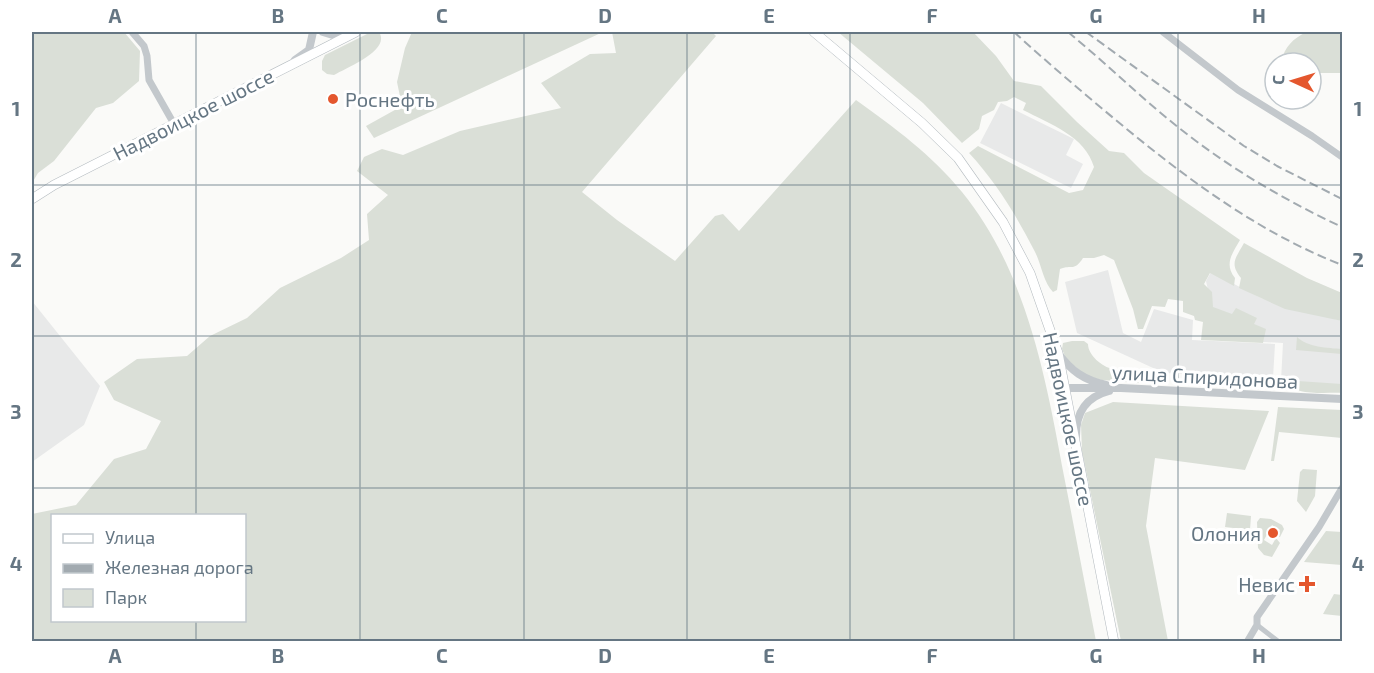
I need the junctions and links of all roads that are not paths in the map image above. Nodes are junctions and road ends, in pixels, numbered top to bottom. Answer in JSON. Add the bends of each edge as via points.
{"nodes":[{"id":1,"x":132,"y":32,"type":"edge"},
{"id":2,"x":313,"y":32,"type":"edge"},
{"id":3,"x":323,"y":32,"type":"edge"},
{"id":4,"x":814,"y":32,"type":"edge"},
{"id":5,"x":1163,"y":32,"type":"edge"},
{"id":6,"x":353,"y":33,"type":"edge"},
{"id":7,"x":284,"y":69,"type":"junction"},
{"id":8,"x":174,"y":124,"type":"junction"},
{"id":9,"x":1342,"y":157,"type":"edge"},
{"id":10,"x":32,"y":199,"type":"edge"},
{"id":11,"x":1058,"y":352,"type":"junction"},
{"id":12,"x":1065,"y":388,"type":"junction"},
{"id":13,"x":1121,"y":388,"type":"junction"},
{"id":14,"x":1342,"y":399,"type":"edge"},
{"id":15,"x":1077,"y":448,"type":"junction"},
{"id":16,"x":1342,"y":488,"type":"edge"},
{"id":17,"x":1257,"y":625,"type":"junction"},
{"id":18,"x":1114,"y":642,"type":"edge"},
{"id":19,"x":1247,"y":642,"type":"edge"},
{"id":20,"x":1279,"y":642,"type":"edge"}],
"edges":[{"from":1,"to":8,"type":"street","via":[[146,49],[149,80]]},
{"from":2,"to":7,"type":"street","via":[[309,50]]},
{"from":3,"to":6,"type":"street","via":[[336,36]]},
{"from":4,"to":11,"type":"main road","name":"Надвоицкое шоссе","via":[[958,158],[1003,222],[1030,273]]},
{"from":5,"to":9,"type":"street","via":[[1238,90]]},
{"from":6,"to":7,"type":"main road","name":"Надвоицкое шоссе"},
{"from":7,"to":8,"type":"main road","name":"Надвоицкое шоссе"},
{"from":8,"to":10,"type":"main road","name":"Надвоицкое шоссе"},
{"from":11,"to":12,"type":"main road","name":"Надвоицкое шоссе"},
{"from":11,"to":13,"type":"street","via":[[1080,377]]},
{"from":12,"to":13,"type":"street","name":"улица Спиридонова"},
{"from":12,"to":15,"type":"main road","name":"Надвоицкое шоссе"},
{"from":13,"to":14,"type":"street","name":"улица Спиридонова"},
{"from":13,"to":15,"type":"street","via":[[1086,403],[1077,423]]},
{"from":15,"to":18,"type":"main road","name":"Надвоицкое шоссе"},
{"from":16,"to":17,"type":"street","via":[[1257,617]]},
{"from":17,"to":19,"type":"street"},
{"from":17,"to":20,"type":"street"}]}
